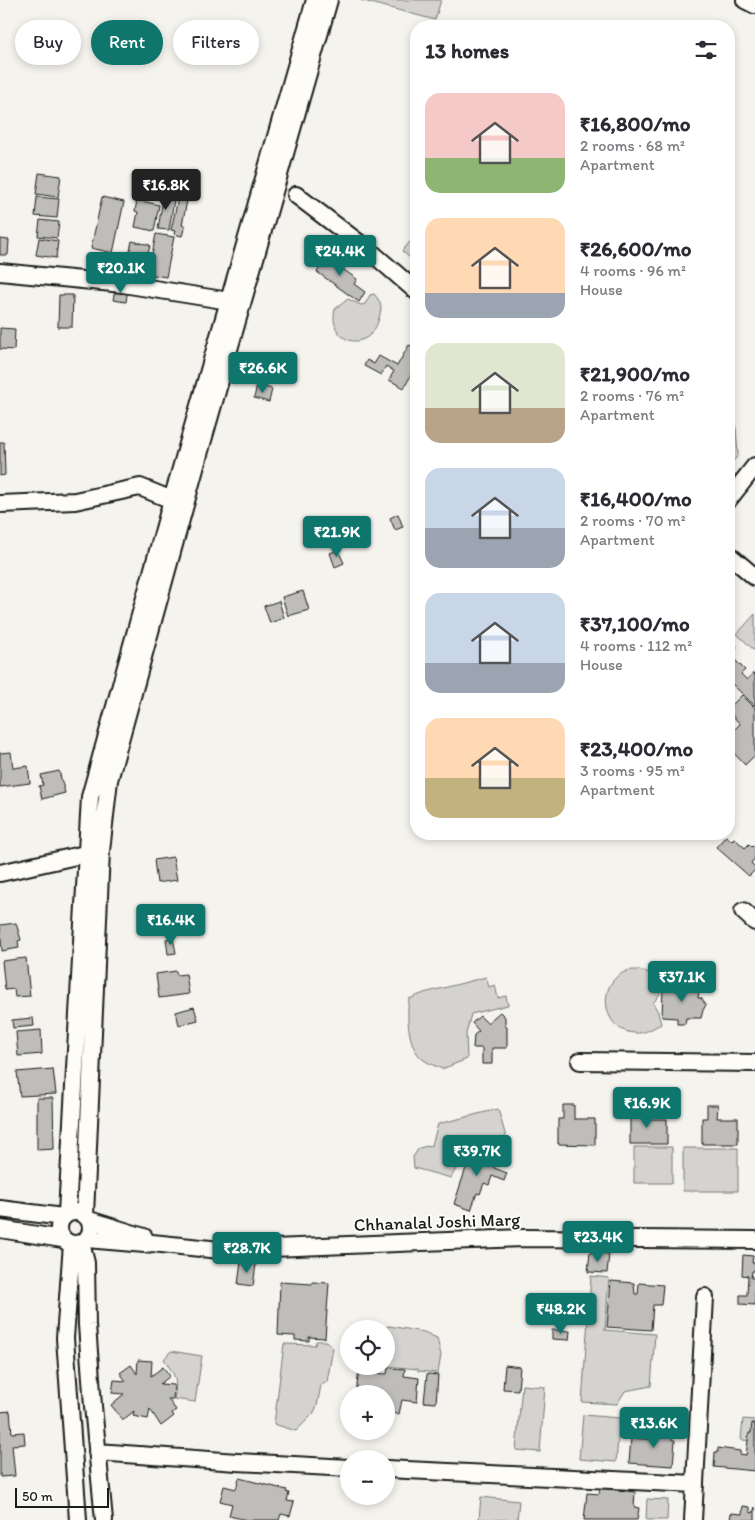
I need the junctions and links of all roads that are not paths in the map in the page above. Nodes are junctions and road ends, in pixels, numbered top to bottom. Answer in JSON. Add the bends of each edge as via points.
{"nodes":[{"id":1,"x":315,"y":0,"type":"edge"},
{"id":2,"x":329,"y":0,"type":"edge"},
{"id":3,"x":745,"y":0,"type":"edge"},
{"id":4,"x":755,"y":5,"type":"edge"},
{"id":5,"x":296,"y":195,"type":"dead end"},
{"id":6,"x":0,"y":272,"type":"edge"},
{"id":7,"x":410,"y":286,"type":"edge"},
{"id":8,"x":229,"y":301,"type":"junction"},
{"id":9,"x":755,"y":466,"type":"edge"},
{"id":10,"x":735,"y":491,"type":"edge"},
{"id":11,"x":172,"y":500,"type":"junction"},
{"id":12,"x":0,"y":504,"type":"edge"},
{"id":13,"x":735,"y":560,"type":"edge"},
{"id":14,"x":755,"y":577,"type":"edge"},
{"id":15,"x":94,"y":852,"type":"junction"},
{"id":16,"x":0,"y":873,"type":"edge"},
{"id":17,"x":580,"y":1061,"type":"dead end"},
{"id":18,"x":755,"y":1063,"type":"edge"},
{"id":19,"x":0,"y":1209,"type":"edge"},
{"id":20,"x":65,"y":1215,"type":"junction"},
{"id":21,"x":87,"y":1218,"type":"junction"},
{"id":22,"x":0,"y":1229,"type":"edge"},
{"id":23,"x":755,"y":1240,"type":"edge"},
{"id":24,"x":76,"y":1241,"type":"junction"},
{"id":25,"x":152,"y":1243,"type":"junction"},
{"id":26,"x":705,"y":1297,"type":"dead end"},
{"id":27,"x":97,"y":1452,"type":"junction"},
{"id":28,"x":340,"y":1468,"type":"edge"},
{"id":29,"x":395,"y":1469,"type":"edge"},
{"id":30,"x":695,"y":1484,"type":"junction"},
{"id":31,"x":78,"y":1520,"type":"edge"},
{"id":32,"x":104,"y":1520,"type":"edge"},
{"id":33,"x":693,"y":1520,"type":"edge"}],
"edges":[{"from":1,"to":8,"type":"street"},
{"from":2,"to":15,"type":"street","via":[[109,780]]},
{"from":3,"to":4,"type":"street"},
{"from":5,"to":7,"type":"street"},
{"from":6,"to":8,"type":"street","via":[[123,284]]},
{"from":8,"to":11,"type":"street"},
{"from":9,"to":10,"type":"street"},
{"from":11,"to":12,"type":"street","via":[[140,487],[74,502]]},
{"from":11,"to":15,"type":"street","via":[[90,797]]},
{"from":13,"to":14,"type":"street"},
{"from":15,"to":16,"type":"street"},
{"from":15,"to":20,"type":"street"},
{"from":15,"to":21,"type":"street"},
{"from":17,"to":18,"type":"street"},
{"from":19,"to":20,"type":"street"},
{"from":20,"to":21,"type":"street","via":[[76,1212]]},
{"from":20,"to":24,"type":"street","via":[[58,1228]]},
{"from":21,"to":24,"type":"street","via":[[91,1230]]},
{"from":21,"to":25,"type":"street","name":"Chhanalal Joshi Marg","via":[[146,1238]]},
{"from":22,"to":24,"type":"street","name":"Chhanalal Joshi Marg"},
{"from":23,"to":25,"type":"street","name":"Chhanalal Joshi Marg","via":[[523,1238],[220,1250]]},
{"from":24,"to":25,"type":"street","name":"Chhanalal Joshi Marg"},
{"from":24,"to":27,"type":"street","via":[[86,1263],[87,1325]]},
{"from":24,"to":31,"type":"street","via":[[65,1338]]},
{"from":26,"to":30,"type":"street"},
{"from":27,"to":28,"type":"street"},
{"from":27,"to":32,"type":"street"},
{"from":29,"to":30,"type":"street"},
{"from":30,"to":33,"type":"street"}]}
